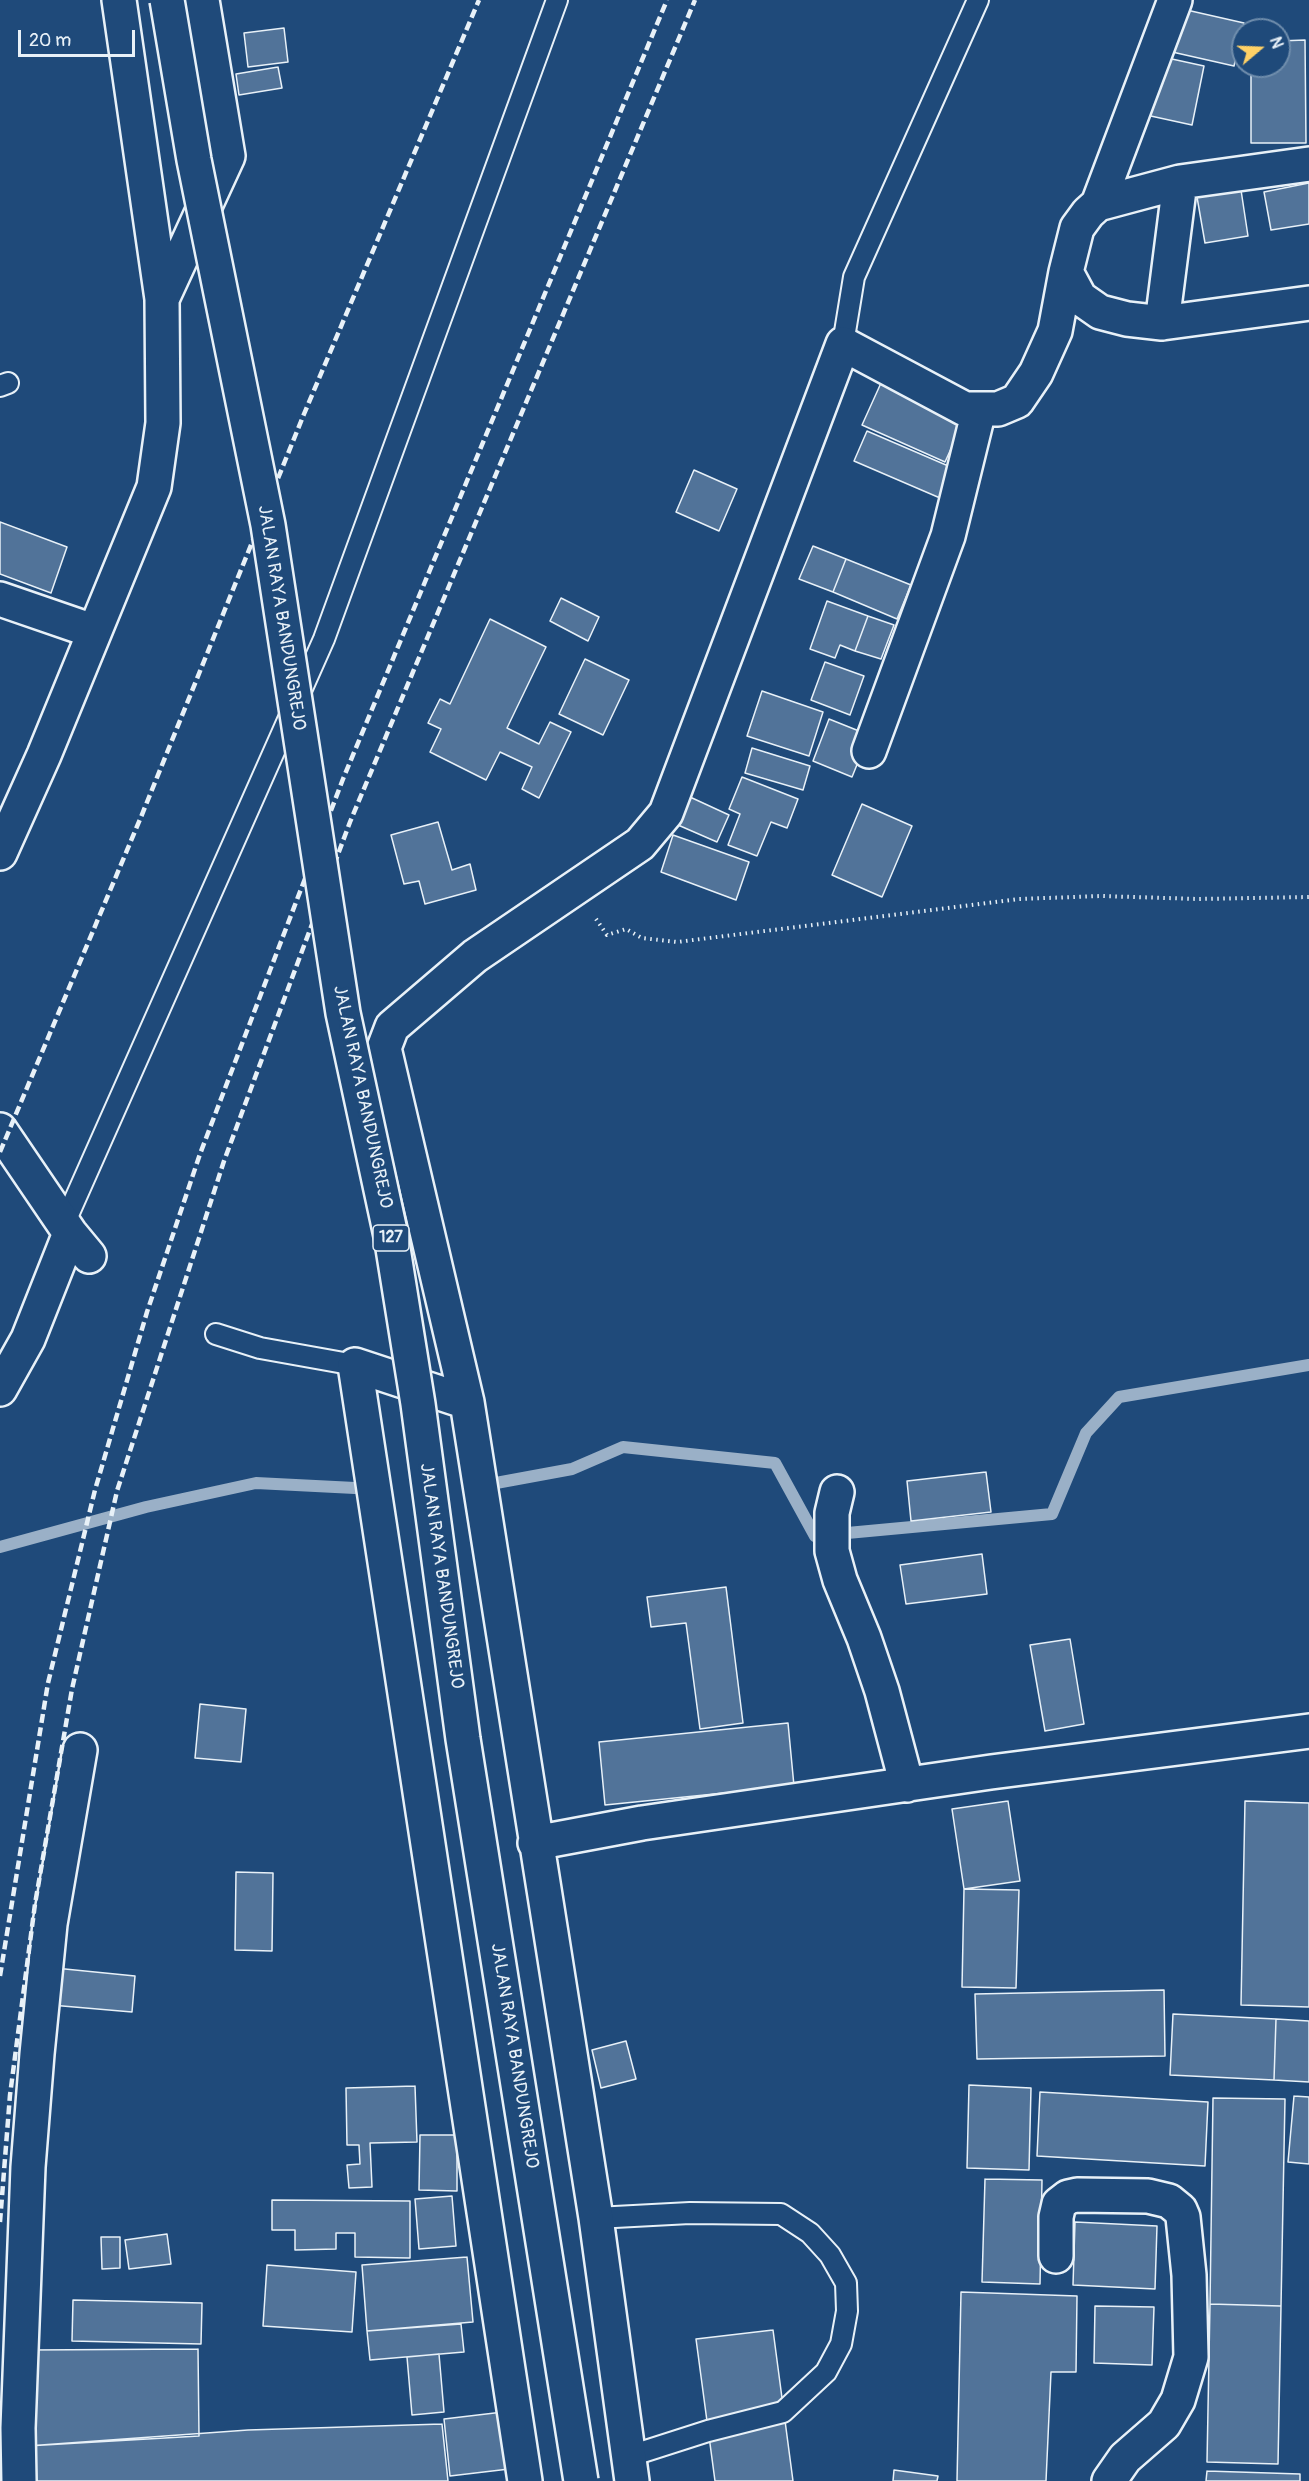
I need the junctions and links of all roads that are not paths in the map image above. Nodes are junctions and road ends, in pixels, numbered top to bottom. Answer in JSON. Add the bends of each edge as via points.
{"nodes":[{"id":1,"x":119,"y":0,"type":"edge"},
{"id":2,"x":167,"y":0,"type":"edge"},
{"id":3,"x":202,"y":0,"type":"edge"},
{"id":4,"x":557,"y":0,"type":"edge"},
{"id":5,"x":978,"y":0,"type":"edge"},
{"id":6,"x":1175,"y":0,"type":"edge"},
{"id":7,"x":1309,"y":164,"type":"edge"},
{"id":8,"x":1180,"y":182,"type":"junction"},
{"id":9,"x":1098,"y":204,"type":"junction"},
{"id":10,"x":1066,"y":272,"type":"junction"},
{"id":11,"x":162,"y":299,"type":"junction"},
{"id":12,"x":1309,"y":303,"type":"edge"},
{"id":13,"x":1162,"y":323,"type":"junction"},
{"id":14,"x":843,"y":345,"type":"junction"},
{"id":15,"x":979,"y":410,"type":"junction"},
{"id":16,"x":0,"y":598,"type":"edge"},
{"id":17,"x":93,"y":631,"type":"junction"},
{"id":18,"x":869,"y":751,"type":"dead end"},
{"id":19,"x":0,"y":853,"type":"edge"},
{"id":20,"x":0,"y":1130,"type":"edge"},
{"id":21,"x":75,"y":1238,"type":"junction"},
{"id":22,"x":216,"y":1334,"type":"dead end"},
{"id":23,"x":354,"y":1365,"type":"junction"},
{"id":24,"x":0,"y":1389,"type":"edge"},
{"id":25,"x":467,"y":1402,"type":"junction"},
{"id":26,"x":835,"y":1502,"type":"dead end"},
{"id":27,"x":1309,"y":1731,"type":"edge"},
{"id":28,"x":80,"y":1750,"type":"dead end"},
{"id":29,"x":907,"y":1785,"type":"junction"},
{"id":30,"x":535,"y":1843,"type":"junction"},
{"id":31,"x":596,"y":2218,"type":"junction"},
{"id":32,"x":1056,"y":2256,"type":"dead end"},
{"id":33,"x":631,"y":2469,"type":"edge"},
{"id":34,"x":19,"y":2481,"type":"edge"},
{"id":35,"x":525,"y":2481,"type":"edge"},
{"id":36,"x":581,"y":2481,"type":"edge"},
{"id":37,"x":1109,"y":2481,"type":"edge"}],
"edges":[{"from":1,"to":11,"type":"street"},
{"from":2,"to":36,"type":"street","name":"JALAN RAYA BANDUNGREJO","number":"127","bridge":true,"via":[[196,171],[268,525],[343,1013],[391,1236],[463,1739]]},
{"from":3,"to":11,"type":"street","via":[[228,156]]},
{"from":4,"to":21,"type":"lane","via":[[324,639]]},
{"from":5,"to":14,"type":"lane","via":[[854,277]]},
{"from":6,"to":9,"type":"street"},
{"from":7,"to":8,"type":"street"},
{"from":8,"to":9,"type":"street"},
{"from":8,"to":13,"type":"street"},
{"from":9,"to":10,"type":"street","via":[[1077,228]]},
{"from":10,"to":13,"type":"street","via":[[1080,298],[1100,312]]},
{"from":10,"to":15,"type":"street","via":[[1055,331],[1036,373],[1017,401],[998,409]]},
{"from":11,"to":17,"type":"street","via":[[163,423],[154,487]]},
{"from":12,"to":13,"type":"street"},
{"from":14,"to":15,"type":"street","via":[[965,409]]},
{"from":14,"to":25,"type":"street","via":[[666,813],[639,844],[475,956],[392,1027],[384,1048]]},
{"from":15,"to":18,"type":"street","via":[[948,536]]},
{"from":16,"to":17,"type":"street"},
{"from":17,"to":19,"type":"street"},
{"from":20,"to":21,"type":"street"},
{"from":21,"to":24,"type":"street"},
{"from":22,"to":23,"type":"lane","via":[[260,1348]]},
{"from":23,"to":25,"type":"street"},
{"from":23,"to":35,"type":"street"},
{"from":25,"to":30,"type":"street"},
{"from":26,"to":29,"type":"street","via":[[832,1551],[882,1691]]},
{"from":27,"to":29,"type":"street"},
{"from":28,"to":34,"type":"street","via":[[50,1924],[27,2167]]},
{"from":29,"to":30,"type":"street","via":[[642,1823]]},
{"from":30,"to":31,"type":"street"},
{"from":31,"to":33,"type":"street"},
{"from":31,"to":33,"type":"lane","via":[[781,2214],[810,2233],[830,2255],[846,2283],[847,2311],[841,2344],[826,2372],[783,2412],[708,2431]]},
{"from":32,"to":37,"type":"street","via":[[1056,2217],[1059,2204],[1068,2197],[1148,2196],[1169,2201],[1183,2217],[1191,2357],[1179,2400],[1164,2424],[1125,2458]]}]}
